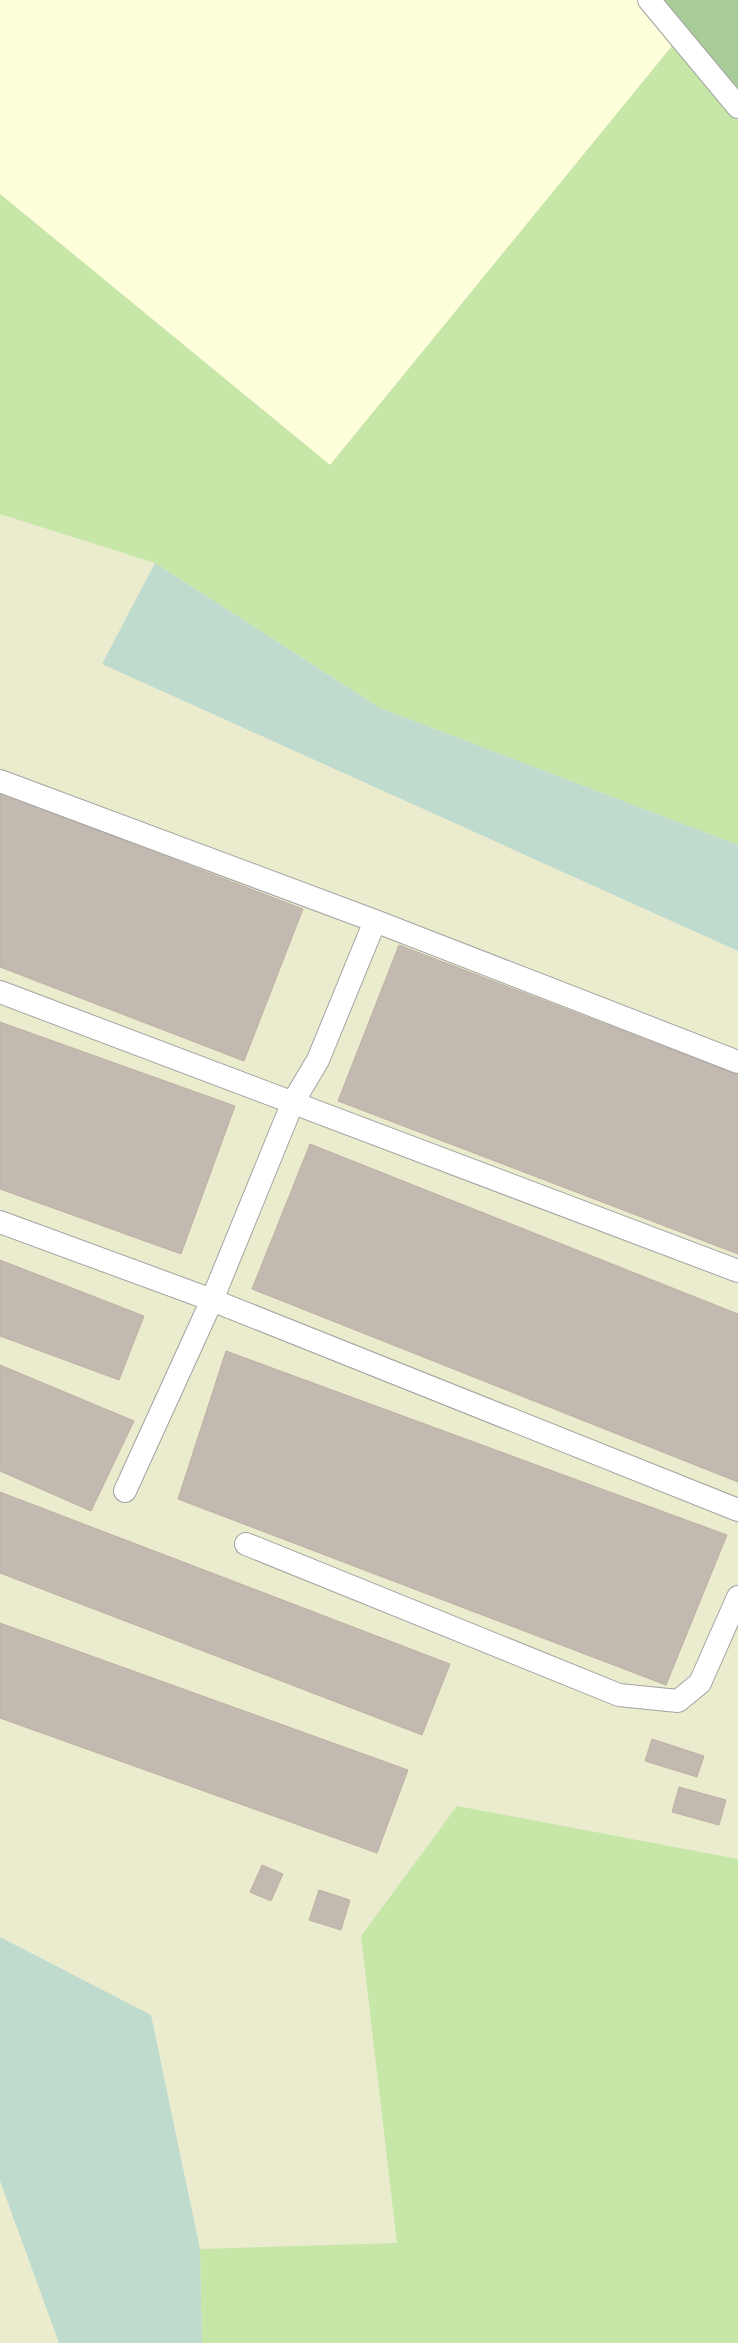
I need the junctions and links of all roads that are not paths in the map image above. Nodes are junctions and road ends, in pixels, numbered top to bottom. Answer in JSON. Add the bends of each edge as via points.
{"nodes":[{"id":1,"x":649,"y":0,"type":"edge"},
{"id":2,"x":738,"y":107,"type":"edge"},
{"id":3,"x":0,"y":781,"type":"edge"},
{"id":4,"x":375,"y":921,"type":"junction"},
{"id":5,"x":0,"y":992,"type":"edge"},
{"id":6,"x":738,"y":1062,"type":"edge"},
{"id":7,"x":293,"y":1102,"type":"junction"},
{"id":8,"x":0,"y":1222,"type":"edge"},
{"id":9,"x":738,"y":1270,"type":"edge"},
{"id":10,"x":212,"y":1300,"type":"junction"},
{"id":11,"x":125,"y":1491,"type":"dead end"},
{"id":12,"x":738,"y":1510,"type":"edge"},
{"id":13,"x":246,"y":1544,"type":"dead end"},
{"id":14,"x":738,"y":1597,"type":"edge"}],
"edges":[{"from":1,"to":2,"type":"street"},
{"from":3,"to":4,"type":"street"},
{"from":4,"to":6,"type":"street"},
{"from":4,"to":7,"type":"street","via":[[318,1060]]},
{"from":5,"to":7,"type":"street"},
{"from":7,"to":9,"type":"street"},
{"from":7,"to":10,"type":"street"},
{"from":8,"to":10,"type":"street"},
{"from":10,"to":11,"type":"street"},
{"from":10,"to":12,"type":"street"},
{"from":13,"to":14,"type":"street","via":[[619,1695],[678,1701],[700,1683]]}]}
